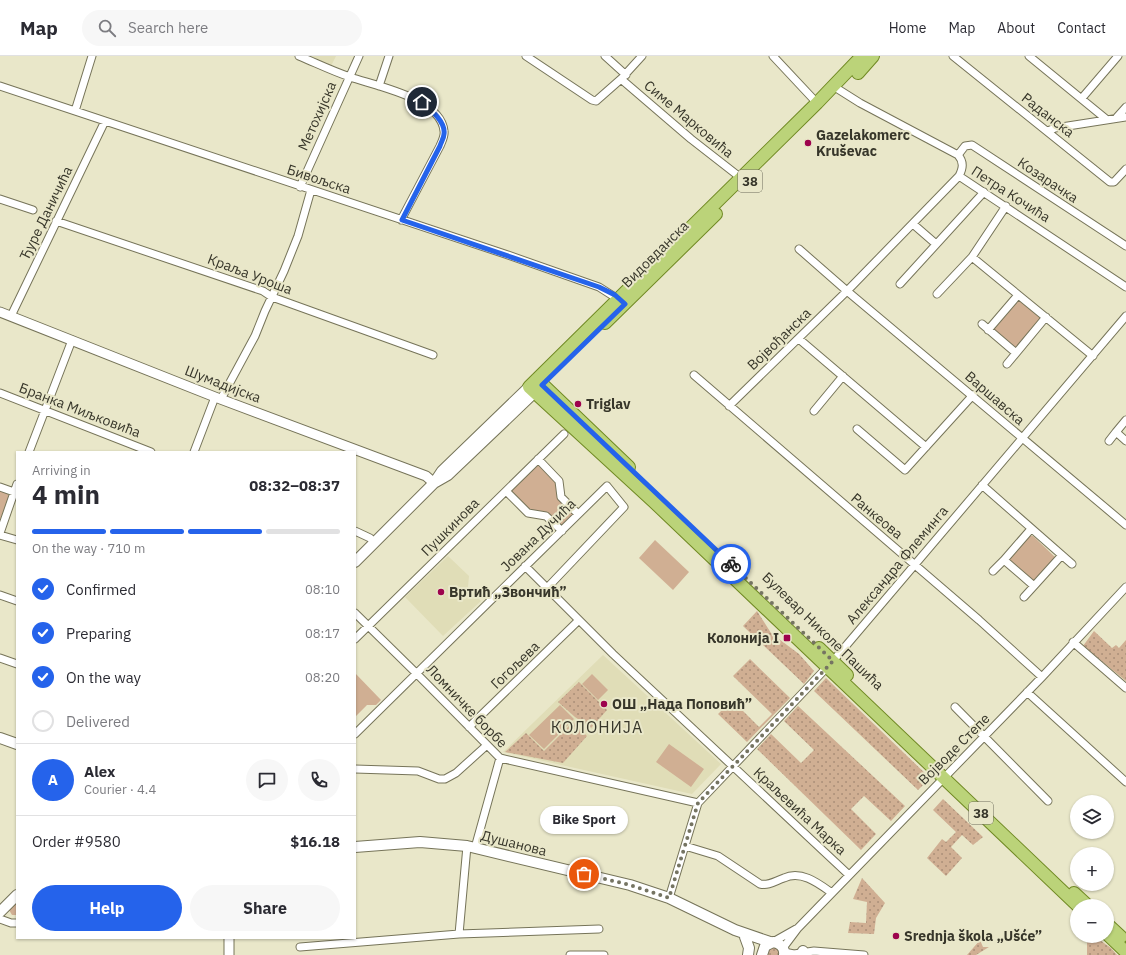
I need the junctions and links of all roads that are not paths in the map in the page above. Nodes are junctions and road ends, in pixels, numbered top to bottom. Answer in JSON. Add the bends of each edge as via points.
{"nodes":[{"id":1,"x":92,"y":56,"type":"edge"},
{"id":2,"x":299,"y":56,"type":"edge"},
{"id":3,"x":359,"y":56,"type":"edge"},
{"id":4,"x":389,"y":56,"type":"edge"},
{"id":5,"x":526,"y":56,"type":"edge"},
{"id":6,"x":605,"y":56,"type":"edge"},
{"id":7,"x":642,"y":56,"type":"edge"},
{"id":8,"x":773,"y":56,"type":"edge"},
{"id":9,"x":862,"y":56,"type":"edge"},
{"id":10,"x":873,"y":56,"type":"edge"},
{"id":11,"x":953,"y":56,"type":"edge"},
{"id":12,"x":1028,"y":56,"type":"edge"},
{"id":13,"x":1118,"y":56,"type":"edge"},
{"id":14,"x":349,"y":77,"type":"junction"},
{"id":15,"x":624,"y":77,"type":"junction"},
{"id":16,"x":0,"y":86,"type":"edge"},
{"id":17,"x":379,"y":86,"type":"junction"},
{"id":18,"x":837,"y":89,"type":"junction"},
{"id":19,"x":1082,"y":98,"type":"junction"},
{"id":20,"x":817,"y":103,"type":"junction"},
{"id":21,"x":1126,"y":107,"type":"edge"},
{"id":22,"x":75,"y":111,"type":"junction"},
{"id":23,"x":1117,"y":117,"type":"junction"},
{"id":24,"x":1126,"y":117,"type":"edge"},
{"id":25,"x":1106,"y":119,"type":"junction"},
{"id":26,"x":105,"y":121,"type":"junction"},
{"id":27,"x":1048,"y":131,"type":"junction"},
{"id":28,"x":958,"y":155,"type":"junction"},
{"id":29,"x":1126,"y":169,"type":"edge"},
{"id":30,"x":959,"y":176,"type":"junction"},
{"id":31,"x":737,"y":186,"type":"junction"},
{"id":32,"x":300,"y":187,"type":"junction"},
{"id":33,"x":312,"y":190,"type":"junction"},
{"id":34,"x":984,"y":192,"type":"junction"},
{"id":35,"x":0,"y":198,"type":"edge"},
{"id":36,"x":1006,"y":206,"type":"junction"},
{"id":37,"x":33,"y":210,"type":"dead end"},
{"id":38,"x":56,"y":220,"type":"junction"},
{"id":39,"x":402,"y":220,"type":"junction"},
{"id":40,"x":914,"y":224,"type":"junction"},
{"id":41,"x":936,"y":244,"type":"junction"},
{"id":42,"x":1126,"y":246,"type":"edge"},
{"id":43,"x":799,"y":249,"type":"dead end"},
{"id":44,"x":972,"y":257,"type":"junction"},
{"id":45,"x":900,"y":284,"type":"dead end"},
{"id":46,"x":1126,"y":287,"type":"edge"},
{"id":47,"x":847,"y":291,"type":"junction"},
{"id":48,"x":937,"y":294,"type":"dead end"},
{"id":49,"x":1018,"y":294,"type":"junction"},
{"id":50,"x":272,"y":296,"type":"junction"},
{"id":51,"x":622,"y":301,"type":"junction"},
{"id":52,"x":0,"y":312,"type":"edge"},
{"id":53,"x":11,"y":316,"type":"junction"},
{"id":54,"x":1126,"y":316,"type":"edge"},
{"id":55,"x":1046,"y":317,"type":"junction"},
{"id":56,"x":982,"y":324,"type":"dead end"},
{"id":57,"x":988,"y":330,"type":"junction"},
{"id":58,"x":799,"y":339,"type":"junction"},
{"id":59,"x":72,"y":340,"type":"junction"},
{"id":60,"x":1016,"y":353,"type":"junction"},
{"id":61,"x":433,"y":355,"type":"dead end"},
{"id":62,"x":1093,"y":356,"type":"junction"},
{"id":63,"x":1007,"y":364,"type":"dead end"},
{"id":64,"x":694,"y":375,"type":"dead end"},
{"id":65,"x":844,"y":376,"type":"junction"},
{"id":66,"x":536,"y":386,"type":"junction"},
{"id":67,"x":0,"y":393,"type":"edge"},
{"id":68,"x":973,"y":395,"type":"junction"},
{"id":69,"x":218,"y":398,"type":"junction"},
{"id":70,"x":729,"y":406,"type":"junction"},
{"id":71,"x":44,"y":411,"type":"junction"},
{"id":72,"x":814,"y":411,"type":"dead end"},
{"id":73,"x":1126,"y":420,"type":"edge"},
{"id":74,"x":857,"y":429,"type":"dead end"},
{"id":75,"x":1116,"y":432,"type":"junction"},
{"id":76,"x":564,"y":434,"type":"dead end"},
{"id":77,"x":1022,"y":438,"type":"junction"},
{"id":78,"x":1108,"y":441,"type":"dead end"},
{"id":79,"x":1126,"y":441,"type":"edge"},
{"id":80,"x":926,"y":447,"type":"junction"},
{"id":81,"x":29,"y":451,"type":"edge"},
{"id":82,"x":148,"y":451,"type":"edge"},
{"id":83,"x":194,"y":451,"type":"edge"},
{"id":84,"x":538,"y":459,"type":"junction"},
{"id":85,"x":434,"y":483,"type":"junction"},
{"id":86,"x":982,"y":485,"type":"junction"},
{"id":87,"x":0,"y":486,"type":"edge"},
{"id":88,"x":16,"y":487,"type":"edge"},
{"id":89,"x":506,"y":491,"type":"junction"},
{"id":90,"x":14,"y":492,"type":"junction"},
{"id":91,"x":578,"y":514,"type":"junction"},
{"id":92,"x":1126,"y":525,"type":"edge"},
{"id":93,"x":1031,"y":529,"type":"junction"},
{"id":94,"x":356,"y":531,"type":"edge"},
{"id":95,"x":562,"y":531,"type":"junction"},
{"id":96,"x":0,"y":534,"type":"edge"},
{"id":97,"x":16,"y":540,"type":"edge"},
{"id":98,"x":374,"y":543,"type":"junction"},
{"id":99,"x":1062,"y":555,"type":"junction"},
{"id":100,"x":1004,"y":560,"type":"junction"},
{"id":101,"x":356,"y":561,"type":"edge"},
{"id":102,"x":1072,"y":564,"type":"dead end"},
{"id":103,"x":915,"y":565,"type":"junction"},
{"id":104,"x":525,"y":566,"type":"junction"},
{"id":105,"x":993,"y":571,"type":"dead end"},
{"id":106,"x":1034,"y":586,"type":"junction"},
{"id":107,"x":1126,"y":587,"type":"edge"},
{"id":108,"x":547,"y":588,"type":"junction"},
{"id":109,"x":0,"y":595,"type":"edge"},
{"id":110,"x":1024,"y":597,"type":"dead end"},
{"id":111,"x":16,"y":601,"type":"edge"},
{"id":112,"x":356,"y":614,"type":"edge"},
{"id":113,"x":578,"y":620,"type":"junction"},
{"id":114,"x":368,"y":626,"type":"junction"},
{"id":115,"x":356,"y":638,"type":"edge"},
{"id":116,"x":1073,"y":642,"type":"junction"},
{"id":117,"x":0,"y":658,"type":"edge"},
{"id":118,"x":16,"y":664,"type":"edge"},
{"id":119,"x":830,"y":664,"type":"junction"},
{"id":120,"x":416,"y":673,"type":"junction"},
{"id":121,"x":1042,"y":677,"type":"junction"},
{"id":122,"x":1126,"y":688,"type":"edge"},
{"id":123,"x":1027,"y":692,"type":"junction"},
{"id":124,"x":955,"y":707,"type":"dead end"},
{"id":125,"x":469,"y":728,"type":"junction"},
{"id":126,"x":356,"y":733,"type":"edge"},
{"id":127,"x":985,"y":736,"type":"junction"},
{"id":128,"x":0,"y":738,"type":"edge"},
{"id":129,"x":16,"y":744,"type":"edge"},
{"id":130,"x":487,"y":745,"type":"junction"},
{"id":131,"x":500,"y":758,"type":"junction"},
{"id":132,"x":732,"y":767,"type":"junction"},
{"id":133,"x":356,"y":769,"type":"edge"},
{"id":134,"x":946,"y":775,"type":"junction"},
{"id":135,"x":1126,"y":782,"type":"edge"},
{"id":136,"x":1048,"y":801,"type":"dead end"},
{"id":137,"x":698,"y":803,"type":"junction"},
{"id":138,"x":356,"y":846,"type":"edge"},
{"id":139,"x":684,"y":846,"type":"junction"},
{"id":140,"x":471,"y":847,"type":"junction"},
{"id":141,"x":849,"y":875,"type":"junction"},
{"id":142,"x":832,"y":893,"type":"junction"},
{"id":143,"x":16,"y":895,"type":"edge"},
{"id":144,"x":669,"y":898,"type":"junction"},
{"id":145,"x":1071,"y":899,"type":"edge"},
{"id":146,"x":1080,"y":899,"type":"edge"},
{"id":147,"x":0,"y":912,"type":"edge"},
{"id":148,"x":0,"y":919,"type":"edge"},
{"id":149,"x":16,"y":923,"type":"edge"},
{"id":150,"x":798,"y":928,"type":"junction"},
{"id":151,"x":599,"y":929,"type":"dead end"},
{"id":152,"x":735,"y":930,"type":"junction"},
{"id":153,"x":1114,"y":931,"type":"edge"},
{"id":154,"x":460,"y":934,"type":"junction"},
{"id":155,"x":744,"y":937,"type":"junction"},
{"id":156,"x":229,"y":939,"type":"edge"},
{"id":157,"x":1114,"y":941,"type":"edge"},
{"id":158,"x":771,"y":942,"type":"junction"},
{"id":159,"x":1126,"y":942,"type":"edge"},
{"id":160,"x":300,"y":947,"type":"dead end"},
{"id":161,"x":784,"y":952,"type":"edge"},
{"id":162,"x":1126,"y":952,"type":"edge"},
{"id":163,"x":802,"y":953,"type":"edge"},
{"id":164,"x":762,"y":954,"type":"edge"},
{"id":165,"x":229,"y":955,"type":"edge"},
{"id":166,"x":570,"y":955,"type":"edge"},
{"id":167,"x":604,"y":955,"type":"edge"},
{"id":168,"x":748,"y":955,"type":"edge"},
{"id":169,"x":864,"y":955,"type":"edge"}],
"edges":[{"from":1,"to":22,"type":"street"},
{"from":2,"to":14,"type":"street"},
{"from":3,"to":14,"type":"street","name":"Метохијска"},
{"from":4,"to":17,"type":"street"},
{"from":5,"to":15,"type":"street","via":[[592,100],[600,98]]},
{"from":6,"to":15,"type":"street","name":"Симе Марковића"},
{"from":7,"to":15,"type":"street"},
{"from":8,"to":20,"type":"street"},
{"from":9,"to":18,"type":"main road","name":"Видовданска","number":"38"},
{"from":10,"to":18,"type":"main road","name":"Видовданска","number":"38"},
{"from":11,"to":27,"type":"street","name":"Раданска"},
{"from":12,"to":19,"type":"street"},
{"from":13,"to":19,"type":"street"},
{"from":14,"to":17,"type":"street"},
{"from":14,"to":32,"type":"street","name":"Метохијска"},
{"from":15,"to":31,"type":"street","name":"Симе Марковића"},
{"from":16,"to":22,"type":"street","name":"Бивољска"},
{"from":17,"to":39,"type":"street","via":[[422,102],[434,113],[444,129],[440,146]]},
{"from":18,"to":20,"type":"main road","name":"Видовданска","number":"38"},
{"from":18,"to":28,"type":"street","name":"Петра Кочића"},
{"from":18,"to":31,"type":"main road","name":"Видовданска","number":"38"},
{"from":19,"to":25,"type":"street"},
{"from":20,"to":31,"type":"main road","name":"Видовданска","number":"38"},
{"from":21,"to":23,"type":"street"},
{"from":22,"to":26,"type":"street","name":"Бивољска"},
{"from":23,"to":24,"type":"street"},
{"from":23,"to":25,"type":"street"},
{"from":25,"to":27,"type":"street"},
{"from":26,"to":32,"type":"street","name":"Бивољска"},
{"from":26,"to":38,"type":"street","name":"Ђуре Даничића"},
{"from":27,"to":29,"type":"street","name":"Раданска","via":[[1110,182],[1114,182]]},
{"from":28,"to":30,"type":"street","name":"Петра Кочића","via":[[962,163]]},
{"from":28,"to":42,"type":"street","name":"Козарачка","via":[[965,146],[972,145]]},
{"from":30,"to":34,"type":"street","name":"Петра Кочића"},
{"from":30,"to":40,"type":"street","name":"Војвођанска"},
{"from":31,"to":51,"type":"main road","name":"Видовданска","number":"38"},
{"from":32,"to":33,"type":"street","name":"Бивољска"},
{"from":33,"to":39,"type":"street","name":"Бивољска"},
{"from":33,"to":50,"type":"street","via":[[293,250]]},
{"from":34,"to":36,"type":"street","name":"Петра Кочића"},
{"from":34,"to":41,"type":"street"},
{"from":35,"to":37,"type":"street"},
{"from":36,"to":44,"type":"street"},
{"from":36,"to":46,"type":"street","name":"Петра Кочића"},
{"from":38,"to":50,"type":"street","name":"Краља Уроша"},
{"from":38,"to":53,"type":"street","name":"Ђуре Даничића"},
{"from":39,"to":51,"type":"street","name":"Бивољска","via":[[599,287]]},
{"from":40,"to":41,"type":"street"},
{"from":40,"to":47,"type":"street","name":"Војвођанска"},
{"from":41,"to":45,"type":"street"},
{"from":43,"to":47,"type":"street"},
{"from":44,"to":48,"type":"street"},
{"from":44,"to":49,"type":"street"},
{"from":47,"to":58,"type":"street","name":"Војвођанска"},
{"from":47,"to":68,"type":"street","name":"Варшавска"},
{"from":49,"to":55,"type":"street"},
{"from":49,"to":57,"type":"street"},
{"from":50,"to":61,"type":"street","name":"Краља Уроша"},
{"from":50,"to":69,"type":"street","via":[[256,336]]},
{"from":51,"to":66,"type":"main road","name":"Видовданска","number":"38"},
{"from":52,"to":53,"type":"street","name":"Шумадијска"},
{"from":53,"to":59,"type":"street","name":"Шумадијска"},
{"from":54,"to":62,"type":"street","name":"Александра Флеминга"},
{"from":55,"to":60,"type":"street"},
{"from":55,"to":62,"type":"street"},
{"from":56,"to":57,"type":"street"},
{"from":57,"to":60,"type":"street"},
{"from":58,"to":65,"type":"street"},
{"from":58,"to":70,"type":"street","name":"Војвођанска"},
{"from":59,"to":69,"type":"street","name":"Шумадијска"},
{"from":59,"to":71,"type":"street"},
{"from":60,"to":63,"type":"street"},
{"from":62,"to":77,"type":"street","name":"Александра Флеминга"},
{"from":64,"to":70,"type":"street","name":"Ранкеова"},
{"from":65,"to":72,"type":"street"},
{"from":65,"to":80,"type":"street"},
{"from":66,"to":85,"type":"main road","name":"Видовданска","via":[[446,477]]},
{"from":66,"to":119,"type":"main road","name":"Булевар Николе Пашића","number":"38"},
{"from":67,"to":71,"type":"street","name":"Бранка Миљковића"},
{"from":68,"to":77,"type":"street","name":"Варшавска"},
{"from":68,"to":80,"type":"street"},
{"from":69,"to":83,"type":"street"},
{"from":69,"to":85,"type":"street","name":"Шумадијска","via":[[426,476]]},
{"from":70,"to":103,"type":"street","name":"Ранкеова"},
{"from":71,"to":81,"type":"street"},
{"from":71,"to":82,"type":"street","name":"Бранка Миљковића"},
{"from":73,"to":75,"type":"street"},
{"from":74,"to":80,"type":"street","via":[[905,470]]},
{"from":75,"to":78,"type":"street"},
{"from":75,"to":79,"type":"street"},
{"from":76,"to":84,"type":"street","name":"Пушкинова"},
{"from":77,"to":86,"type":"street","name":"Александра Флеминга"},
{"from":77,"to":92,"type":"street","name":"Варшавска"},
{"from":84,"to":89,"type":"street","name":"Пушкинова"},
{"from":84,"to":91,"type":"street","via":[[559,481],[561,497]]},
{"from":85,"to":98,"type":"main road","name":"Видовданска"},
{"from":86,"to":93,"type":"street"},
{"from":86,"to":103,"type":"street","name":"Александра Флеминга"},
{"from":87,"to":90,"type":"street"},
{"from":88,"to":90,"type":"street"},
{"from":89,"to":95,"type":"street","via":[[528,513],[546,516]]},
{"from":89,"to":114,"type":"street","name":"Пушкинова"},
{"from":90,"to":96,"type":"street"},
{"from":91,"to":95,"type":"street","name":"Јована Дучића"},
{"from":91,"to":108,"type":"street","name":"Јована Дучића","via":[[607,486],[624,507]]},
{"from":93,"to":99,"type":"street"},
{"from":93,"to":100,"type":"street"},
{"from":94,"to":98,"type":"street","via":[[370,538]]},
{"from":95,"to":104,"type":"street","name":"Јована Дучића"},
{"from":96,"to":97,"type":"street"},
{"from":98,"to":101,"type":"main road","name":"Видовданска"},
{"from":99,"to":102,"type":"street"},
{"from":99,"to":106,"type":"street"},
{"from":100,"to":105,"type":"street"},
{"from":100,"to":106,"type":"street"},
{"from":103,"to":119,"type":"street","name":"Александра Флеминга"},
{"from":103,"to":121,"type":"street","name":"Ранкеова"},
{"from":104,"to":108,"type":"street","name":"Краљевића Марка"},
{"from":104,"to":120,"type":"street","name":"Јована Дучића"},
{"from":106,"to":110,"type":"street"},
{"from":107,"to":116,"type":"street","name":"Војводе Степе"},
{"from":108,"to":113,"type":"street","name":"Краљевића Марка"},
{"from":109,"to":111,"type":"street"},
{"from":112,"to":114,"type":"street","name":"Ломничке борбе"},
{"from":113,"to":125,"type":"street","name":"Гогољева"},
{"from":113,"to":132,"type":"street","name":"Краљевића Марка"},
{"from":114,"to":115,"type":"street","name":"Пушкинова"},
{"from":114,"to":120,"type":"street","name":"Ломничке борбе"},
{"from":116,"to":121,"type":"street","name":"Војводе Степе"},
{"from":116,"to":122,"type":"street"},
{"from":117,"to":118,"type":"street"},
{"from":119,"to":132,"type":"street","name":"Александра Флеминга"},
{"from":119,"to":134,"type":"main road","name":"Булевар Николе Пашића","number":"38"},
{"from":120,"to":125,"type":"street","name":"Ломничке борбе"},
{"from":120,"to":126,"type":"street","name":"Јована Дучића"},
{"from":121,"to":123,"type":"street","name":"Војводе Степе"},
{"from":123,"to":127,"type":"street","name":"Војводе Степе"},
{"from":123,"to":135,"type":"street"},
{"from":124,"to":127,"type":"street"},
{"from":125,"to":130,"type":"street","name":"Ломничке борбе"},
{"from":127,"to":134,"type":"street","name":"Војводе Степе"},
{"from":127,"to":136,"type":"street"},
{"from":128,"to":129,"type":"main road"},
{"from":130,"to":131,"type":"street","name":"Ломничке борбе"},
{"from":130,"to":133,"type":"street","via":[[445,779],[418,771]]},
{"from":131,"to":137,"type":"street","name":"Ломничке борбе"},
{"from":131,"to":140,"type":"street"},
{"from":132,"to":137,"type":"street","name":"Александра Флеминга"},
{"from":132,"to":141,"type":"street","name":"Краљевића Марка"},
{"from":134,"to":141,"type":"street","name":"Војводе Степе"},
{"from":134,"to":145,"type":"main road","name":"Булевар Николе Пашића","number":"38"},
{"from":134,"to":146,"type":"main road","name":"Булевар Николе Пашића","number":"38"},
{"from":137,"to":139,"type":"street","name":"Александра Флеминга"},
{"from":138,"to":140,"type":"main road","name":"Душанова","via":[[420,842]]},
{"from":139,"to":142,"type":"street","via":[[718,856],[760,884],[767,885],[798,875]]},
{"from":139,"to":144,"type":"street","name":"Александра Флеминга"},
{"from":140,"to":144,"type":"main road","name":"Душанова","via":[[630,885]]},
{"from":140,"to":154,"type":"street","name":"Душанова"},
{"from":141,"to":142,"type":"street","name":"Војводе Степе"},
{"from":142,"to":150,"type":"street","name":"Војводе Степе"},
{"from":143,"to":147,"type":"main road"},
{"from":144,"to":152,"type":"main road","name":"Душанова"},
{"from":148,"to":149,"type":"street"},
{"from":150,"to":158,"type":"street","name":"Војводе Степе"},
{"from":150,"to":161,"type":"street","name":"Војводе Степе"},
{"from":151,"to":154,"type":"street"},
{"from":152,"to":155,"type":"main road","name":"Душанова"},
{"from":152,"to":158,"type":"main road","name":"Душанова"},
{"from":153,"to":159,"type":"main road"},
{"from":154,"to":160,"type":"street"},
{"from":155,"to":164,"type":"main road","name":"Душанова"},
{"from":155,"to":168,"type":"main road","via":[[749,948]]},
{"from":156,"to":165,"type":"street"},
{"from":157,"to":162,"type":"main road"},
{"from":158,"to":161,"type":"main road","name":"Душанова"},
{"from":158,"to":164,"type":"main road","via":[[765,946]]},
{"from":161,"to":163,"type":"street"},
{"from":163,"to":169,"type":"street"},
{"from":166,"to":167,"type":"street"}]}
